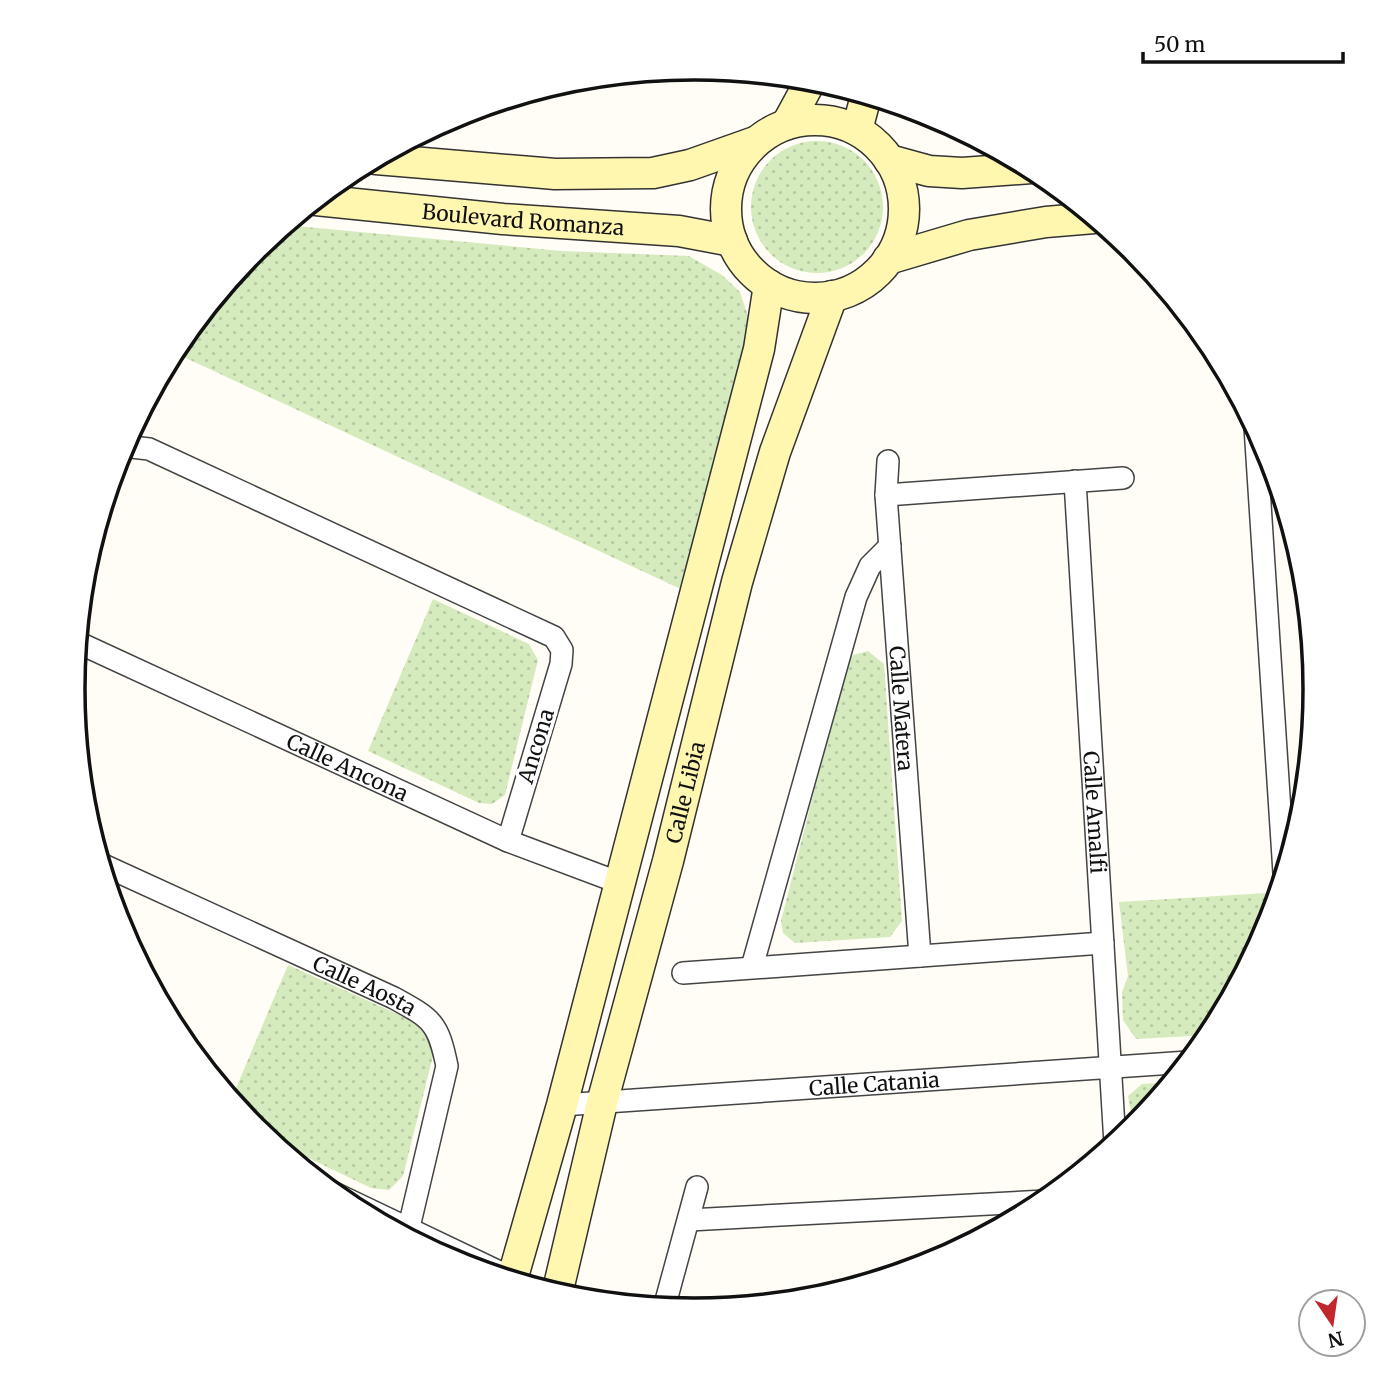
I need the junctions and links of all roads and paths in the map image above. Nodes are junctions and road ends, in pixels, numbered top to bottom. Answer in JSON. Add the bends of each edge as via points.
{"nodes":[{"id":1,"x":805,"y":91,"type":"edge"},
{"id":2,"x":863,"y":105,"type":"edge"},
{"id":3,"x":787,"y":124,"type":"junction"},
{"id":4,"x":856,"y":130,"type":"junction"},
{"id":5,"x":755,"y":142,"type":"junction"},
{"id":6,"x":889,"y":159,"type":"junction"},
{"id":7,"x":393,"y":160,"type":"edge"},
{"id":8,"x":1010,"y":170,"type":"edge"},
{"id":9,"x":330,"y":201,"type":"edge"},
{"id":10,"x":1081,"y":219,"type":"edge"},
{"id":11,"x":732,"y":241,"type":"junction"},
{"id":12,"x":888,"y":259,"type":"junction"},
{"id":13,"x":769,"y":285,"type":"junction"},
{"id":14,"x":832,"y":296,"type":"junction"},
{"id":15,"x":135,"y":447,"type":"edge"},
{"id":16,"x":1257,"y":456,"type":"edge"},
{"id":17,"x":888,"y":461,"type":"dead end"},
{"id":18,"x":1123,"y":478,"type":"dead end"},
{"id":19,"x":1074,"y":481,"type":"junction"},
{"id":20,"x":886,"y":495,"type":"junction"},
{"id":21,"x":890,"y":545,"type":"junction"},
{"id":22,"x":86,"y":646,"type":"edge"},
{"id":23,"x":508,"y":841,"type":"junction"},
{"id":24,"x":1282,"y":846,"type":"edge"},
{"id":25,"x":112,"y":869,"type":"edge"},
{"id":26,"x":620,"y":883,"type":"junction"},
{"id":27,"x":1103,"y":943,"type":"junction"},
{"id":28,"x":920,"y":956,"type":"junction"},
{"id":29,"x":752,"y":967,"type":"junction"},
{"id":30,"x":683,"y":972,"type":"dead end"},
{"id":31,"x":1175,"y":1063,"type":"edge"},
{"id":32,"x":1111,"y":1067,"type":"junction"},
{"id":33,"x":602,"y":1103,"type":"junction"},
{"id":34,"x":562,"y":1105,"type":"junction"},
{"id":35,"x":1114,"y":1130,"type":"edge"},
{"id":36,"x":697,"y":1187,"type":"dead end"},
{"id":37,"x":1022,"y":1202,"type":"edge"},
{"id":38,"x":689,"y":1220,"type":"junction"},
{"id":39,"x":401,"y":1223,"type":"edge"},
{"id":40,"x":409,"y":1227,"type":"junction"},
{"id":41,"x":440,"y":1243,"type":"edge"},
{"id":42,"x":514,"y":1271,"type":"edge"},
{"id":43,"x":559,"y":1283,"type":"edge"},
{"id":44,"x":667,"y":1297,"type":"edge"}],
"edges":[{"from":1,"to":3,"type":"street"},
{"from":2,"to":4,"type":"street"},
{"from":3,"to":4,"type":"street","via":[[834,122]]},
{"from":3,"to":5,"type":"street"},
{"from":4,"to":6,"type":"street","via":[[875,142]]},
{"from":5,"to":7,"type":"street","via":[[653,173],[555,174]]},
{"from":5,"to":11,"type":"street","via":[[738,163],[728,188],[726,215]]},
{"from":6,"to":8,"type":"street","via":[[929,171]]},
{"from":6,"to":12,"type":"street","via":[[901,183],[904,209],[900,235]]},
{"from":9,"to":11,"type":"street","name":"Boulevard Romanza","via":[[679,231]]},
{"from":10,"to":12,"type":"street","via":[[969,235]]},
{"from":11,"to":13,"type":"street","via":[[747,266]]},
{"from":12,"to":14,"type":"street","via":[[873,276]]},
{"from":13,"to":14,"type":"street","via":[[789,294]]},
{"from":13,"to":26,"type":"street","name":"Calle Libia","via":[[759,349]]},
{"from":14,"to":33,"type":"street","name":"Calle Libia","via":[[775,452],[737,582]]},
{"from":15,"to":23,"type":"street","name":"Ancona","via":[[149,449],[554,637],[562,650],[561,664]]},
{"from":16,"to":24,"type":"street"},
{"from":17,"to":20,"type":"street","name":"Calle Matera"},
{"from":18,"to":19,"type":"street"},
{"from":19,"to":20,"type":"street"},
{"from":19,"to":27,"type":"street","name":"Calle Amalfi"},
{"from":20,"to":21,"type":"street","name":"Calle Matera"},
{"from":21,"to":28,"type":"street","name":"Calle Matera"},
{"from":21,"to":29,"type":"street","via":[[870,566],[856,597]]},
{"from":22,"to":23,"type":"street","name":"Calle Ancona"},
{"from":23,"to":26,"type":"street","name":"Calle Ancona"},
{"from":25,"to":40,"type":"street","name":"Calle Aosta","via":[[394,998],[434,1024],[447,1066]]},
{"from":26,"to":34,"type":"street","name":"Calle Libia"},
{"from":27,"to":28,"type":"street"},
{"from":27,"to":32,"type":"street","name":"Calle Amalfi"},
{"from":28,"to":29,"type":"street"},
{"from":29,"to":30,"type":"street"},
{"from":31,"to":32,"type":"street","name":"Calle Catania"},
{"from":32,"to":33,"type":"street","name":"Calle Catania"},
{"from":32,"to":35,"type":"street","name":"Calle Amalfi"},
{"from":33,"to":34,"type":"street","name":"Calle Catania"},
{"from":33,"to":43,"type":"street","name":"Calle Libia"},
{"from":34,"to":42,"type":"street","name":"Calle Libia"},
{"from":36,"to":38,"type":"street"},
{"from":37,"to":38,"type":"street"},
{"from":38,"to":44,"type":"street"},
{"from":39,"to":40,"type":"street"},
{"from":40,"to":41,"type":"street"}]}
